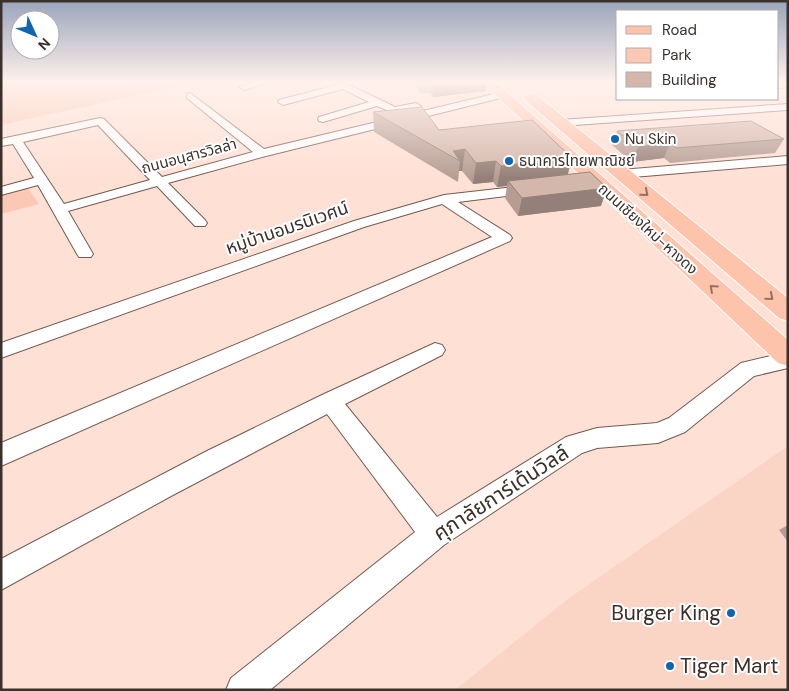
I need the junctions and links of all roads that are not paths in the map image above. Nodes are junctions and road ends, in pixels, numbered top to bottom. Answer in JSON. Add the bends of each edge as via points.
{"nodes":[{"id":1,"x":212,"y":113,"type":"edge"},
{"id":2,"x":342,"y":113,"type":"edge"},
{"id":3,"x":405,"y":113,"type":"edge"},
{"id":4,"x":521,"y":113,"type":"edge"},
{"id":5,"x":549,"y":113,"type":"edge"},
{"id":6,"x":714,"y":113,"type":"edge"},
{"id":7,"x":323,"y":119,"type":"dead end"},
{"id":8,"x":564,"y":126,"type":"junction"},
{"id":9,"x":540,"y":131,"type":"junction"},
{"id":10,"x":16,"y":140,"type":"junction"},
{"id":11,"x":1,"y":143,"type":"edge"},
{"id":12,"x":262,"y":153,"type":"junction"},
{"id":13,"x":788,"y":160,"type":"edge"},
{"id":14,"x":621,"y":174,"type":"junction"},
{"id":15,"x":42,"y":180,"type":"junction"},
{"id":16,"x":160,"y":180,"type":"junction"},
{"id":17,"x":596,"y":182,"type":"junction"},
{"id":18,"x":577,"y":184,"type":"edge"},
{"id":19,"x":549,"y":188,"type":"edge"},
{"id":20,"x":1,"y":191,"type":"edge"},
{"id":21,"x":444,"y":199,"type":"junction"},
{"id":22,"x":60,"y":209,"type":"junction"},
{"id":23,"x":200,"y":223,"type":"dead end"},
{"id":24,"x":85,"y":254,"type":"dead end"},
{"id":25,"x":788,"y":312,"type":"edge"},
{"id":26,"x":435,"y":350,"type":"dead end"},
{"id":27,"x":1,"y":351,"type":"edge"},
{"id":28,"x":788,"y":358,"type":"edge"},
{"id":29,"x":330,"y":401,"type":"junction"},
{"id":30,"x":1,"y":455,"type":"edge"},
{"id":31,"x":434,"y":535,"type":"junction"},
{"id":32,"x":1,"y":574,"type":"edge"},
{"id":33,"x":243,"y":690,"type":"edge"}],
"edges":[{"from":1,"to":12,"type":"street"},
{"from":2,"to":7,"type":"street"},
{"from":3,"to":12,"type":"street","name":"ถนนอนุสารวิลล่า"},
{"from":4,"to":9,"type":"main road","name":"ถนนเชียงใหม่-หางดง"},
{"from":5,"to":8,"type":"main road","name":"ถนนเชียงใหม่-หางดง"},
{"from":6,"to":8,"type":"street"},
{"from":8,"to":9,"type":"main road"},
{"from":8,"to":14,"type":"main road","name":"ถนนเชียงใหม่-หางดง"},
{"from":9,"to":17,"type":"main road","name":"ถนนเชียงใหม่-หางดง"},
{"from":10,"to":11,"type":"street"},
{"from":10,"to":15,"type":"street"},
{"from":10,"to":16,"type":"street","via":[[100,122]]},
{"from":12,"to":16,"type":"street","name":"ถนนอนุสารวิลล่า"},
{"from":13,"to":14,"type":"street"},
{"from":14,"to":25,"type":"main road","name":"ถนนเชียงใหม่-หางดง","one_way":true},
{"from":15,"to":20,"type":"street"},
{"from":15,"to":22,"type":"street"},
{"from":16,"to":22,"type":"street","name":"ถนนอนุสารวิลล่า"},
{"from":16,"to":23,"type":"street"},
{"from":17,"to":18,"type":"street"},
{"from":28,"to":17,"type":"main road","name":"ถนนเชียงใหม่-หางดง","one_way":true},
{"from":19,"to":21,"type":"street","name":"หมู่บ้านอมรนิเวศน์"},
{"from":21,"to":27,"type":"street","name":"หมู่บ้านอมรนิเวศน์","via":[[359,224]]},
{"from":21,"to":30,"type":"street","via":[[504,238]]},
{"from":22,"to":24,"type":"street"},
{"from":26,"to":29,"type":"street"},
{"from":28,"to":31,"type":"street","name":"ศุภาลัยการ์เด้นวิลล์","via":[[748,369],[677,425],[658,433],[597,438],[575,444]]},
{"from":29,"to":31,"type":"street"},
{"from":29,"to":32,"type":"street"},
{"from":31,"to":33,"type":"street","name":"ศุภาลัยการ์เด้นวิลล์"}]}
